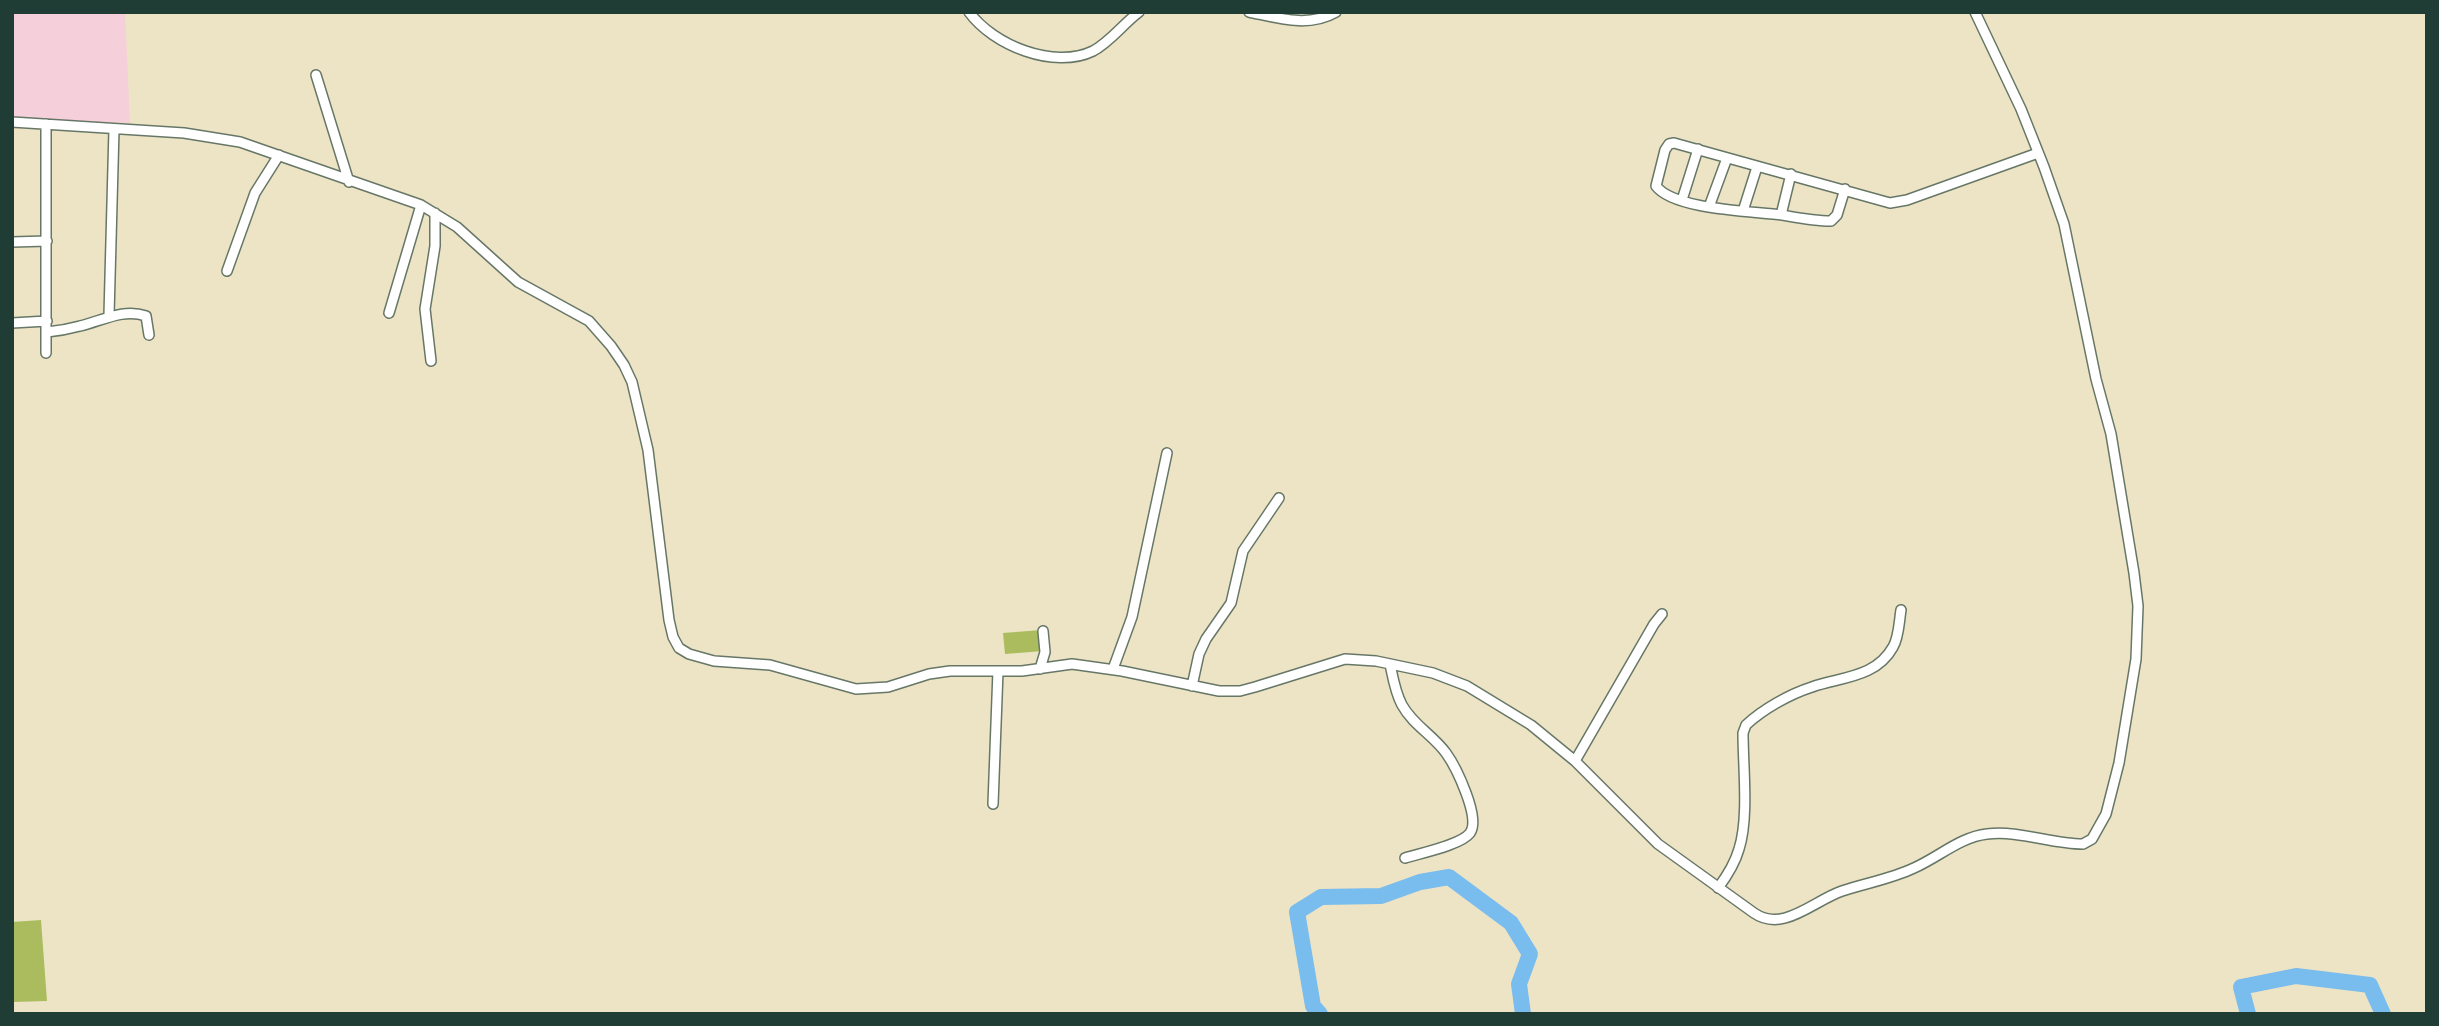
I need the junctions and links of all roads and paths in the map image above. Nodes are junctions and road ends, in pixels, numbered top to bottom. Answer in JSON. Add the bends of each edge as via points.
{"nodes":[{"id":1,"x":970,"y":12,"type":"edge"},
{"id":2,"x":1139,"y":12,"type":"edge"},
{"id":3,"x":1248,"y":12,"type":"edge"},
{"id":4,"x":1336,"y":12,"type":"edge"},
{"id":5,"x":1975,"y":12,"type":"edge"},
{"id":6,"x":316,"y":75,"type":"dead end"},
{"id":7,"x":12,"y":122,"type":"edge"},
{"id":8,"x":46,"y":124,"type":"junction"},
{"id":9,"x":114,"y":129,"type":"junction"},
{"id":10,"x":1698,"y":149,"type":"junction"},
{"id":11,"x":2038,"y":153,"type":"junction"},
{"id":12,"x":279,"y":155,"type":"junction"},
{"id":13,"x":1727,"y":158,"type":"junction"},
{"id":14,"x":1757,"y":167,"type":"junction"},
{"id":15,"x":1791,"y":174,"type":"junction"},
{"id":16,"x":349,"y":182,"type":"junction"},
{"id":17,"x":1845,"y":188,"type":"junction"},
{"id":18,"x":1682,"y":200,"type":"junction"},
{"id":19,"x":421,"y":205,"type":"junction"},
{"id":20,"x":1709,"y":207,"type":"junction"},
{"id":21,"x":1743,"y":211,"type":"junction"},
{"id":22,"x":435,"y":213,"type":"junction"},
{"id":23,"x":1782,"y":215,"type":"junction"},
{"id":24,"x":47,"y":241,"type":"junction"},
{"id":25,"x":12,"y":242,"type":"edge"},
{"id":26,"x":227,"y":271,"type":"dead end"},
{"id":27,"x":389,"y":313,"type":"dead end"},
{"id":28,"x":109,"y":315,"type":"junction"},
{"id":29,"x":47,"y":321,"type":"junction"},
{"id":30,"x":12,"y":323,"type":"edge"},
{"id":31,"x":47,"y":332,"type":"junction"},
{"id":32,"x":149,"y":335,"type":"dead end"},
{"id":33,"x":46,"y":353,"type":"dead end"},
{"id":34,"x":431,"y":360,"type":"dead end"},
{"id":35,"x":1167,"y":453,"type":"dead end"},
{"id":36,"x":1279,"y":498,"type":"dead end"},
{"id":37,"x":1901,"y":610,"type":"dead end"},
{"id":38,"x":1662,"y":614,"type":"dead end"},
{"id":39,"x":1043,"y":631,"type":"dead end"},
{"id":40,"x":1390,"y":663,"type":"junction"},
{"id":41,"x":1040,"y":669,"type":"junction"},
{"id":42,"x":1113,"y":669,"type":"junction"},
{"id":43,"x":998,"y":671,"type":"junction"},
{"id":44,"x":1192,"y":686,"type":"junction"},
{"id":45,"x":1575,"y":761,"type":"junction"},
{"id":46,"x":993,"y":804,"type":"dead end"},
{"id":47,"x":1405,"y":858,"type":"dead end"},
{"id":48,"x":1718,"y":888,"type":"junction"}],
"edges":[{"from":1,"to":2,"type":"street","via":[[997,39],[1017,48],[1070,57],[1094,50]]},
{"from":3,"to":4,"type":"street","via":[[1300,22]]},
{"from":5,"to":11,"type":"street"},
{"from":6,"to":16,"type":"street"},
{"from":7,"to":8,"type":"street"},
{"from":8,"to":9,"type":"street"},
{"from":8,"to":24,"type":"street"},
{"from":9,"to":12,"type":"street","via":[[210,136]]},
{"from":9,"to":28,"type":"street"},
{"from":10,"to":13,"type":"street"},
{"from":10,"to":18,"type":"street"},
{"from":10,"to":18,"type":"street","via":[[1674,143],[1665,150],[1656,186]]},
{"from":11,"to":17,"type":"street","via":[[1899,203]]},
{"from":11,"to":48,"type":"street","via":[[2064,224],[2111,435],[2138,606],[2134,672],[2106,814],[2092,839],[2083,844],[2001,833],[1980,835],[1913,869],[1840,892],[1779,921],[1763,920]]},
{"from":12,"to":16,"type":"street"},
{"from":12,"to":26,"type":"street","via":[[250,206]]},
{"from":13,"to":14,"type":"street"},
{"from":13,"to":20,"type":"street"},
{"from":14,"to":15,"type":"street"},
{"from":14,"to":21,"type":"street"},
{"from":15,"to":17,"type":"street"},
{"from":15,"to":23,"type":"street"},
{"from":16,"to":19,"type":"street"},
{"from":17,"to":23,"type":"street","via":[[1831,221]]},
{"from":18,"to":20,"type":"street"},
{"from":19,"to":22,"type":"street"},
{"from":19,"to":27,"type":"street"},
{"from":20,"to":21,"type":"street"},
{"from":21,"to":23,"type":"street"},
{"from":22,"to":34,"type":"street","via":[[425,309]]},
{"from":22,"to":43,"type":"street","via":[[518,282],[589,321],[624,365],[648,450],[669,620],[680,648],[702,658],[770,665],[856,689],[888,687],[950,671]]},
{"from":24,"to":25,"type":"street"},
{"from":24,"to":29,"type":"street"},
{"from":28,"to":31,"type":"street","via":[[83,326]]},
{"from":28,"to":32,"type":"street","via":[[143,314]]},
{"from":29,"to":30,"type":"street"},
{"from":29,"to":31,"type":"street"},
{"from":31,"to":33,"type":"street"},
{"from":35,"to":42,"type":"street","via":[[1132,617]]},
{"from":36,"to":44,"type":"street","via":[[1242,551],[1231,603],[1206,639]]},
{"from":37,"to":48,"type":"street","via":[[1893,647],[1867,671],[1800,691],[1745,727],[1740,847]]},
{"from":38,"to":45,"type":"street"},
{"from":39,"to":41,"type":"street","via":[[1045,652]]},
{"from":40,"to":44,"type":"street","via":[[1334,661],[1240,691]]},
{"from":40,"to":45,"type":"street","via":[[1467,687],[1531,726]]},
{"from":40,"to":47,"type":"street","via":[[1402,705],[1446,753],[1462,784],[1474,824],[1469,834],[1456,842]]},
{"from":41,"to":42,"type":"street","via":[[1072,664]]},
{"from":41,"to":43,"type":"street"},
{"from":42,"to":44,"type":"street"},
{"from":43,"to":46,"type":"street"},
{"from":45,"to":48,"type":"street","via":[[1658,844]]}]}
